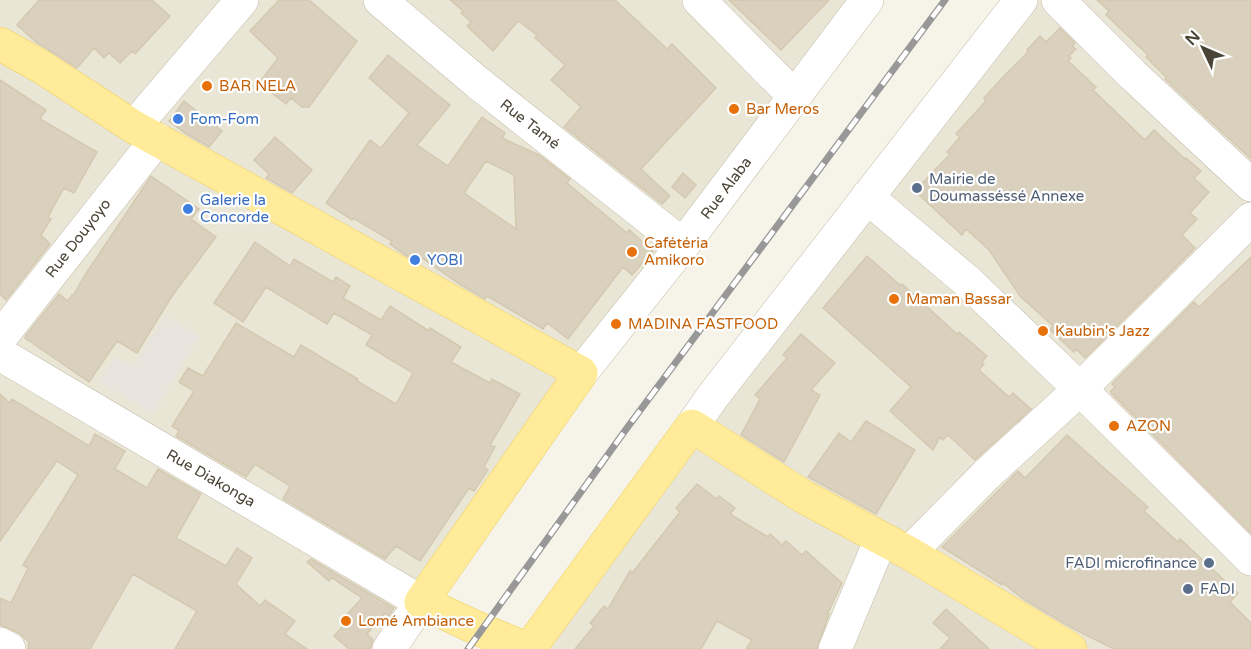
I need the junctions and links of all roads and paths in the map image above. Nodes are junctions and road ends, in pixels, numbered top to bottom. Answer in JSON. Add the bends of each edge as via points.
{"nodes":[{"id":1,"x":242,"y":0,"type":"edge"},
{"id":2,"x":380,"y":0,"type":"edge"},
{"id":3,"x":699,"y":0,"type":"edge"},
{"id":4,"x":867,"y":0,"type":"edge"},
{"id":5,"x":1021,"y":0,"type":"edge"},
{"id":6,"x":1058,"y":0,"type":"edge"},
{"id":7,"x":0,"y":44,"type":"edge"},
{"id":8,"x":795,"y":97,"type":"junction"},
{"id":9,"x":145,"y":133,"type":"junction"},
{"id":10,"x":1251,"y":185,"type":"edge"},
{"id":11,"x":867,"y":197,"type":"junction"},
{"id":12,"x":1251,"y":219,"type":"edge"},
{"id":13,"x":683,"y":245,"type":"junction"},
{"id":14,"x":0,"y":338,"type":"edge"},
{"id":15,"x":0,"y":354,"type":"edge"},
{"id":16,"x":581,"y":373,"type":"junction"},
{"id":17,"x":1080,"y":389,"type":"junction"},
{"id":18,"x":692,"y":426,"type":"junction"},
{"id":19,"x":895,"y":546,"type":"junction"},
{"id":20,"x":1251,"y":559,"type":"edge"},
{"id":21,"x":422,"y":602,"type":"junction"},
{"id":22,"x":0,"y":644,"type":"edge"},
{"id":23,"x":9,"y":649,"type":"edge"},
{"id":24,"x":389,"y":649,"type":"edge"},
{"id":25,"x":528,"y":649,"type":"edge"},
{"id":26,"x":835,"y":649,"type":"edge"},
{"id":27,"x":1070,"y":649,"type":"edge"}],
"edges":[{"from":1,"to":9,"type":"street","name":"Rue Douyoyo"},
{"from":2,"to":13,"type":"street","name":"Rue Tamé"},
{"from":3,"to":8,"type":"street"},
{"from":4,"to":8,"type":"street","name":"Rue Alaba"},
{"from":5,"to":11,"type":"street"},
{"from":6,"to":10,"type":"street"},
{"from":7,"to":9,"type":"main road"},
{"from":8,"to":13,"type":"street","name":"Rue Alaba"},
{"from":9,"to":14,"type":"street","name":"Rue Douyoyo"},
{"from":9,"to":16,"type":"main road"},
{"from":11,"to":17,"type":"street","via":[[967,281]]},
{"from":11,"to":18,"type":"street"},
{"from":12,"to":17,"type":"street"},
{"from":13,"to":16,"type":"street","name":"Rue Alaba"},
{"from":15,"to":21,"type":"street","name":"Rue Diakonga"},
{"from":16,"to":21,"type":"main road"},
{"from":17,"to":19,"type":"street","via":[[986,475]]},
{"from":17,"to":20,"type":"street"},
{"from":18,"to":19,"type":"main road","via":[[794,491]]},
{"from":18,"to":25,"type":"main road"},
{"from":19,"to":26,"type":"street"},
{"from":19,"to":27,"type":"main road"},
{"from":21,"to":24,"type":"street"},
{"from":21,"to":25,"type":"main road"},
{"from":22,"to":23,"type":"street"}]}
